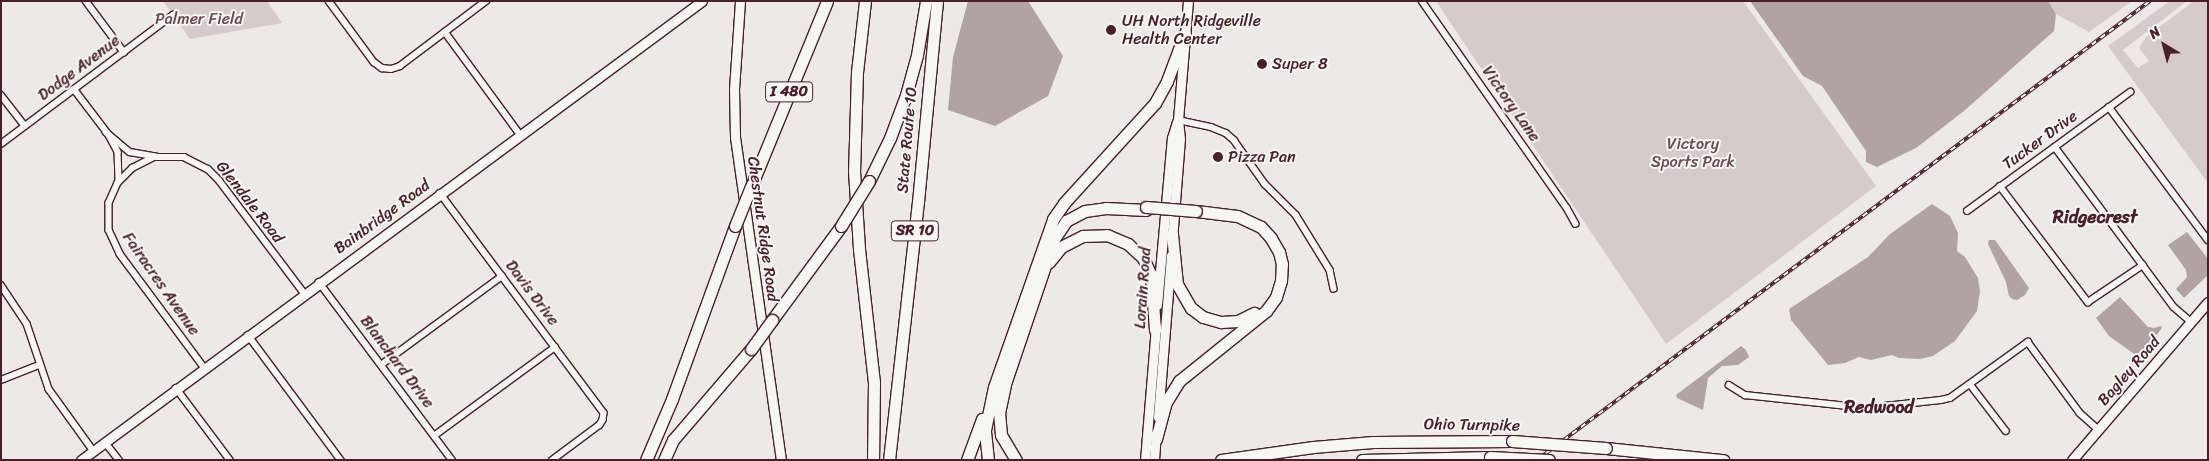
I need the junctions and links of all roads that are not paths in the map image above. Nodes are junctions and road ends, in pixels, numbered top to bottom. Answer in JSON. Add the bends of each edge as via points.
{"nodes":[{"id":1,"x":86,"y":1,"type":"edge"},
{"id":2,"x":329,"y":1,"type":"edge"},
{"id":3,"x":486,"y":1,"type":"edge"},
{"id":4,"x":702,"y":1,"type":"edge"},
{"id":5,"x":740,"y":1,"type":"edge"},
{"id":6,"x":826,"y":1,"type":"edge"},
{"id":7,"x":865,"y":1,"type":"edge"},
{"id":8,"x":926,"y":1,"type":"edge"},
{"id":9,"x":937,"y":1,"type":"edge"},
{"id":10,"x":1188,"y":1,"type":"edge"},
{"id":11,"x":1422,"y":1,"type":"edge"},
{"id":12,"x":173,"y":15,"type":"dead end"},
{"id":13,"x":445,"y":32,"type":"junction"},
{"id":14,"x":1185,"y":32,"type":"junction"},
{"id":15,"x":124,"y":52,"type":"junction"},
{"id":16,"x":74,"y":89,"type":"junction"},
{"id":17,"x":2130,"y":92,"type":"dead end"},
{"id":18,"x":1,"y":95,"type":"edge"},
{"id":19,"x":2109,"y":107,"type":"junction"},
{"id":20,"x":1178,"y":120,"type":"junction"},
{"id":21,"x":25,"y":126,"type":"junction"},
{"id":22,"x":106,"y":132,"type":"junction"},
{"id":23,"x":520,"y":134,"type":"junction"},
{"id":24,"x":1,"y":144,"type":"edge"},
{"id":25,"x":2055,"y":147,"type":"junction"},
{"id":26,"x":157,"y":157,"type":"junction"},
{"id":27,"x":118,"y":183,"type":"junction"},
{"id":28,"x":2000,"y":186,"type":"junction"},
{"id":29,"x":440,"y":193,"type":"junction"},
{"id":30,"x":1146,"y":209,"type":"junction"},
{"id":31,"x":1967,"y":211,"type":"dead end"},
{"id":32,"x":1196,"y":213,"type":"junction"},
{"id":33,"x":1576,"y":224,"type":"dead end"},
{"id":34,"x":1172,"y":234,"type":"junction"},
{"id":35,"x":2208,"y":240,"type":"edge"},
{"id":36,"x":1043,"y":250,"type":"junction"},
{"id":37,"x":2143,"y":265,"type":"junction"},
{"id":38,"x":502,"y":276,"type":"junction"},
{"id":39,"x":319,"y":282,"type":"junction"},
{"id":40,"x":1039,"y":282,"type":"junction"},
{"id":41,"x":1,"y":285,"type":"edge"},
{"id":42,"x":1334,"y":289,"type":"dead end"},
{"id":43,"x":304,"y":293,"type":"junction"},
{"id":44,"x":2208,"y":302,"type":"edge"},
{"id":45,"x":2191,"y":322,"type":"junction"},
{"id":46,"x":1155,"y":330,"type":"junction"},
{"id":47,"x":248,"y":335,"type":"junction"},
{"id":48,"x":555,"y":347,"type":"junction"},
{"id":49,"x":39,"y":365,"type":"junction"},
{"id":50,"x":381,"y":365,"type":"junction"},
{"id":51,"x":204,"y":367,"type":"junction"},
{"id":52,"x":1,"y":380,"type":"edge"},
{"id":53,"x":1006,"y":381,"type":"junction"},
{"id":54,"x":1970,"y":384,"type":"junction"},
{"id":55,"x":1729,"y":385,"type":"dead end"},
{"id":56,"x":994,"y":387,"type":"junction"},
{"id":57,"x":176,"y":388,"type":"junction"},
{"id":58,"x":1148,"y":416,"type":"junction"},
{"id":59,"x":1158,"y":416,"type":"junction"},
{"id":60,"x":2098,"y":429,"type":"junction"},
{"id":61,"x":2006,"y":431,"type":"dead end"},
{"id":62,"x":434,"y":436,"type":"junction"},
{"id":63,"x":1156,"y":439,"type":"junction"},
{"id":64,"x":105,"y":442,"type":"junction"},
{"id":65,"x":93,"y":450,"type":"junction"},
{"id":66,"x":81,"y":460,"type":"edge"},
{"id":67,"x":119,"y":460,"type":"edge"},
{"id":68,"x":230,"y":460,"type":"edge"},
{"id":69,"x":341,"y":460,"type":"edge"},
{"id":70,"x":452,"y":460,"type":"edge"},
{"id":71,"x":553,"y":460,"type":"edge"},
{"id":72,"x":646,"y":460,"type":"edge"},
{"id":73,"x":664,"y":460,"type":"edge"},
{"id":74,"x":781,"y":460,"type":"edge"},
{"id":75,"x":873,"y":460,"type":"edge"},
{"id":76,"x":889,"y":460,"type":"edge"},
{"id":77,"x":967,"y":460,"type":"edge"},
{"id":78,"x":988,"y":460,"type":"edge"},
{"id":79,"x":993,"y":460,"type":"edge"},
{"id":80,"x":1016,"y":460,"type":"edge"},
{"id":81,"x":1144,"y":460,"type":"edge"},
{"id":82,"x":1154,"y":460,"type":"edge"},
{"id":83,"x":1221,"y":460,"type":"edge"},
{"id":84,"x":1362,"y":460,"type":"edge"},
{"id":85,"x":1549,"y":460,"type":"edge"},
{"id":86,"x":1723,"y":460,"type":"edge"},
{"id":87,"x":2072,"y":460,"type":"edge"}],
"edges":[{"from":1,"to":15,"type":"street"},
{"from":2,"to":13,"type":"street","via":[[374,62],[386,69],[400,66]]},
{"from":3,"to":13,"type":"street"},
{"from":4,"to":23,"type":"street","name":"Bainbridge Road"},
{"from":5,"to":74,"type":"street","name":"Chestnut Ridge Road","via":[[734,89],[735,137]]},
{"from":6,"to":72,"type":"highway","number":"I 480","bridge":true,"via":[[735,226],[672,399]]},
{"from":7,"to":75,"type":"highway","via":[[857,72],[854,171],[858,249],[874,374]]},
{"from":8,"to":73,"type":"highway","bridge":true,"via":[[906,95],[869,181],[841,226],[751,350],[673,440]]},
{"from":9,"to":76,"type":"highway","name":"State Route 10","number":"SR 10"},
{"from":10,"to":14,"type":"street","name":"Lorain Road"},
{"from":11,"to":33,"type":"street","name":"Victory Lane"},
{"from":12,"to":15,"type":"street","name":"Dodge Avenue"},
{"from":13,"to":23,"type":"street"},
{"from":14,"to":20,"type":"street","name":"Lorain Road"},
{"from":14,"to":36,"type":"highway","via":[[1167,82],[1155,103],[1061,207],[1051,223]]},
{"from":15,"to":16,"type":"street","name":"Dodge Avenue"},
{"from":16,"to":21,"type":"street","name":"Dodge Avenue"},
{"from":16,"to":22,"type":"street","name":"Fairacres Avenue"},
{"from":17,"to":19,"type":"street","name":"Tucker Drive"},
{"from":18,"to":21,"type":"street"},
{"from":19,"to":25,"type":"street","name":"Tucker Drive"},
{"from":19,"to":35,"type":"street"},
{"from":20,"to":34,"type":"street","name":"Lorain Road","via":[[1180,139]]},
{"from":20,"to":42,"type":"street","via":[[1211,127],[1234,140],[1269,189],[1296,215],[1330,270]]},
{"from":20,"to":46,"type":"street","name":"Lorain Road","via":[[1172,138]]},
{"from":21,"to":24,"type":"street","name":"Dodge Avenue"},
{"from":22,"to":26,"type":"street","name":"Glendale Road","via":[[130,152]]},
{"from":22,"to":27,"type":"street","name":"Fairacres Avenue","via":[[118,152]]},
{"from":23,"to":29,"type":"street","name":"Bainbridge Road"},
{"from":25,"to":28,"type":"street","name":"Tucker Drive"},
{"from":25,"to":37,"type":"street"},
{"from":26,"to":27,"type":"street","name":"Fairacres Avenue","via":[[133,168]]},
{"from":26,"to":43,"type":"street","name":"Glendale Road","via":[[184,157],[212,172]]},
{"from":27,"to":51,"type":"street","name":"Fairacres Avenue","via":[[108,214],[114,245]]},
{"from":28,"to":31,"type":"street","name":"Tucker Drive"},
{"from":28,"to":37,"type":"street","via":[[2088,302]]},
{"from":29,"to":38,"type":"street","name":"Davis Drive"},
{"from":29,"to":39,"type":"street","name":"Bainbridge Road"},
{"from":30,"to":32,"type":"highway","bridge":true},
{"from":30,"to":36,"type":"highway","via":[[1101,203],[1077,208],[1058,222]]},
{"from":30,"to":40,"type":"highway","via":[[1096,208],[1070,218],[1054,239]]},
{"from":32,"to":34,"type":"highway","via":[[1244,223],[1259,232],[1269,244],[1276,262],[1276,280],[1272,295],[1259,310],[1230,322],[1212,320],[1193,310],[1177,284]]},
{"from":32,"to":63,"type":"highway","via":[[1242,217],[1261,227],[1279,252],[1281,281],[1276,297],[1266,310],[1179,380],[1166,402]]},
{"from":34,"to":59,"type":"street","name":"Lorain Road"},
{"from":36,"to":56,"type":"highway"},
{"from":37,"to":45,"type":"street","via":[[2174,307]]},
{"from":38,"to":48,"type":"street","name":"Davis Drive"},
{"from":38,"to":50,"type":"street"},
{"from":39,"to":43,"type":"street","name":"Bainbridge Road"},
{"from":39,"to":50,"type":"street","name":"Blanchard Drive"},
{"from":40,"to":46,"type":"highway","via":[[1052,257],[1069,242],[1094,234],[1116,238],[1136,251],[1150,271]]},
{"from":40,"to":53,"type":"highway"},
{"from":41,"to":49,"type":"street","via":[[27,324]]},
{"from":43,"to":47,"type":"street","name":"Bainbridge Road"},
{"from":44,"to":45,"type":"street","name":"Bagley Road"},
{"from":45,"to":60,"type":"street","name":"Bagley Road"},
{"from":46,"to":58,"type":"street","name":"Lorain Road"},
{"from":47,"to":51,"type":"street","name":"Bainbridge Road"},
{"from":47,"to":69,"type":"street"},
{"from":48,"to":62,"type":"street"},
{"from":48,"to":71,"type":"street","name":"Davis Drive","via":[[604,417],[602,424]]},
{"from":49,"to":52,"type":"street"},
{"from":49,"to":65,"type":"street","via":[[53,397]]},
{"from":50,"to":62,"type":"street","name":"Blanchard Drive"},
{"from":51,"to":57,"type":"street","name":"Bainbridge Road"},
{"from":53,"to":79,"type":"highway","via":[[994,405],[989,425]]},
{"from":53,"to":80,"type":"highway","via":[[999,429]]},
{"from":54,"to":55,"type":"street","via":[[1950,398],[1866,408],[1745,395]]},
{"from":54,"to":60,"type":"street","via":[[2028,342],[2080,413]]},
{"from":54,"to":61,"type":"street"},
{"from":56,"to":77,"type":"highway"},
{"from":56,"to":78,"type":"highway","via":[[985,430]]},
{"from":57,"to":64,"type":"street","name":"Bainbridge Road"},
{"from":57,"to":68,"type":"street"},
{"from":58,"to":59,"type":"street"},
{"from":58,"to":81,"type":"street","name":"Lorain Road"},
{"from":59,"to":63,"type":"street","name":"Lorain Road"},
{"from":60,"to":87,"type":"street","name":"Bagley Road"},
{"from":62,"to":70,"type":"street","name":"Blanchard Drive"},
{"from":63,"to":82,"type":"street","name":"Lorain Road"},
{"from":64,"to":65,"type":"street","name":"Bainbridge Road"},
{"from":64,"to":67,"type":"street"},
{"from":65,"to":66,"type":"street","name":"Bainbridge Road"},
{"from":83,"to":86,"type":"highway","name":"Ohio Turnpike","bridge":true,"via":[[1304,448],[1434,440],[1512,441]]},
{"from":84,"to":85,"type":"highway","name":"Ohio Turnpike","bridge":true,"via":[[1490,457]]}]}
